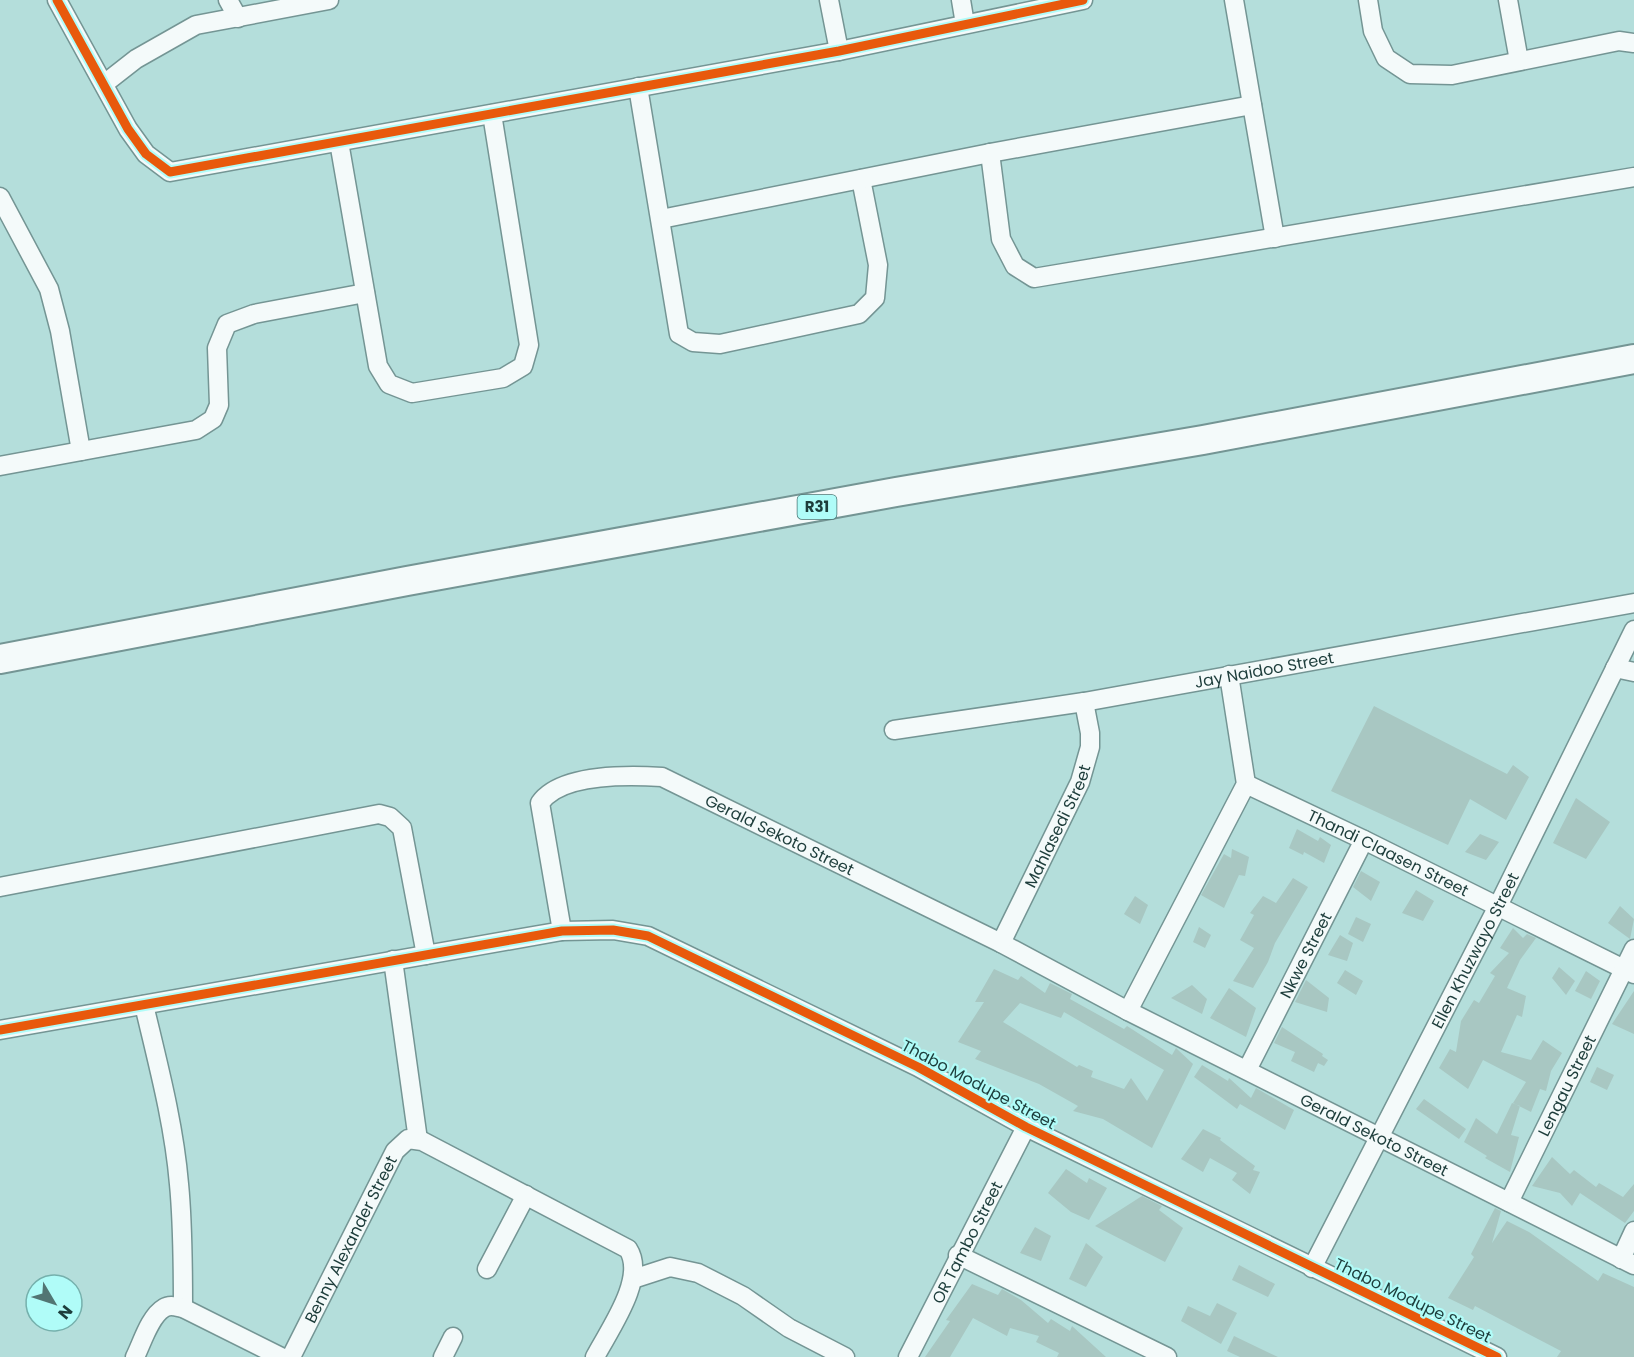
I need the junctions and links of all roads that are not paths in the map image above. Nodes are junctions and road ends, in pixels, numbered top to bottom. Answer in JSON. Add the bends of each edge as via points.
{"nodes":[{"id":1,"x":57,"y":0,"type":"edge"},
{"id":2,"x":228,"y":0,"type":"edge"},
{"id":3,"x":329,"y":0,"type":"edge"},
{"id":4,"x":829,"y":0,"type":"edge"},
{"id":5,"x":961,"y":0,"type":"edge"},
{"id":6,"x":1083,"y":0,"type":"edge"},
{"id":7,"x":1234,"y":0,"type":"edge"},
{"id":8,"x":1368,"y":0,"type":"edge"},
{"id":9,"x":1508,"y":0,"type":"edge"},
{"id":10,"x":238,"y":18,"type":"junction"},
{"id":11,"x":965,"y":24,"type":"junction"},
{"id":12,"x":1634,"y":43,"type":"edge"},
{"id":13,"x":839,"y":51,"type":"junction"},
{"id":14,"x":1519,"y":61,"type":"junction"},
{"id":15,"x":104,"y":84,"type":"junction"},
{"id":16,"x":638,"y":87,"type":"junction"},
{"id":17,"x":1252,"y":105,"type":"junction"},
{"id":18,"x":492,"y":114,"type":"junction"},
{"id":19,"x":339,"y":142,"type":"junction"},
{"id":20,"x":990,"y":153,"type":"junction"},
{"id":21,"x":1634,"y":177,"type":"edge"},
{"id":22,"x":861,"y":179,"type":"junction"},
{"id":23,"x":0,"y":197,"type":"edge"},
{"id":24,"x":661,"y":219,"type":"junction"},
{"id":25,"x":1275,"y":238,"type":"junction"},
{"id":26,"x":365,"y":294,"type":"junction"},
{"id":27,"x":1634,"y":359,"type":"edge"},
{"id":28,"x":81,"y":451,"type":"junction"},
{"id":29,"x":0,"y":466,"type":"edge"},
{"id":30,"x":1634,"y":603,"type":"edge"},
{"id":31,"x":1634,"y":630,"type":"edge"},
{"id":32,"x":0,"y":659,"type":"edge"},
{"id":33,"x":1615,"y":668,"type":"junction"},
{"id":34,"x":1634,"y":672,"type":"edge"},
{"id":35,"x":1229,"y":675,"type":"junction"},
{"id":36,"x":1084,"y":702,"type":"junction"},
{"id":37,"x":894,"y":730,"type":"dead end"},
{"id":38,"x":1246,"y":784,"type":"junction"},
{"id":39,"x":1364,"y":840,"type":"junction"},
{"id":40,"x":0,"y":887,"type":"edge"},
{"id":41,"x":1498,"y":906,"type":"junction"},
{"id":42,"x":562,"y":931,"type":"junction"},
{"id":43,"x":1001,"y":943,"type":"junction"},
{"id":44,"x":1634,"y":949,"type":"edge"},
{"id":45,"x":426,"y":955,"type":"junction"},
{"id":46,"x":393,"y":960,"type":"junction"},
{"id":47,"x":1629,"y":972,"type":"edge"},
{"id":48,"x":144,"y":1005,"type":"junction"},
{"id":49,"x":1128,"y":1011,"type":"junction"},
{"id":50,"x":0,"y":1030,"type":"edge"},
{"id":51,"x":1247,"y":1070,"type":"junction"},
{"id":52,"x":1026,"y":1127,"type":"junction"},
{"id":53,"x":1379,"y":1136,"type":"junction"},
{"id":54,"x":420,"y":1141,"type":"junction"},
{"id":55,"x":526,"y":1195,"type":"junction"},
{"id":56,"x":1509,"y":1202,"type":"junction"},
{"id":57,"x":1634,"y":1231,"type":"edge"},
{"id":58,"x":958,"y":1255,"type":"junction"},
{"id":59,"x":1627,"y":1262,"type":"edge"},
{"id":60,"x":1311,"y":1268,"type":"junction"},
{"id":61,"x":487,"y":1269,"type":"dead end"},
{"id":62,"x":633,"y":1279,"type":"junction"},
{"id":63,"x":183,"y":1308,"type":"junction"},
{"id":64,"x":453,"y":1337,"type":"dead end"},
{"id":65,"x":135,"y":1357,"type":"edge"},
{"id":66,"x":281,"y":1357,"type":"edge"},
{"id":67,"x":291,"y":1357,"type":"edge"},
{"id":68,"x":443,"y":1357,"type":"edge"},
{"id":69,"x":595,"y":1357,"type":"edge"},
{"id":70,"x":845,"y":1357,"type":"edge"},
{"id":71,"x":908,"y":1357,"type":"edge"},
{"id":72,"x":1167,"y":1357,"type":"edge"},
{"id":73,"x":1497,"y":1357,"type":"edge"}],
"edges":[{"from":1,"to":15,"type":"street"},
{"from":2,"to":10,"type":"street"},
{"from":3,"to":10,"type":"street"},
{"from":4,"to":13,"type":"street"},
{"from":5,"to":11,"type":"street"},
{"from":6,"to":11,"type":"street"},
{"from":7,"to":17,"type":"street"},
{"from":8,"to":14,"type":"street","via":[[1373,31],[1386,58],[1410,74],[1452,75]]},
{"from":9,"to":14,"type":"street"},
{"from":10,"to":15,"type":"street","via":[[196,25],[136,59]]},
{"from":11,"to":13,"type":"street"},
{"from":12,"to":14,"type":"street","via":[[1619,41]]},
{"from":13,"to":16,"type":"street"},
{"from":15,"to":19,"type":"street","via":[[146,154],[170,172]]},
{"from":16,"to":18,"type":"street"},
{"from":16,"to":24,"type":"street"},
{"from":17,"to":20,"type":"street"},
{"from":17,"to":25,"type":"street"},
{"from":18,"to":19,"type":"street"},
{"from":18,"to":26,"type":"street","via":[[528,345],[523,366],[503,378],[412,393],[389,384],[378,366]]},
{"from":19,"to":26,"type":"street"},
{"from":20,"to":22,"type":"street"},
{"from":20,"to":25,"type":"street","via":[[1001,239],[1015,266],[1034,278]]},
{"from":21,"to":25,"type":"street"},
{"from":22,"to":24,"type":"street"},
{"from":22,"to":24,"type":"street","via":[[878,265],[875,298],[859,314],[720,344],[693,342],[679,334]]},
{"from":23,"to":28,"type":"street","via":[[49,289]]},
{"from":26,"to":28,"type":"street","via":[[254,314],[227,324],[217,348],[219,405],[213,419],[196,430]]},
{"from":27,"to":32,"type":"main road","number":"R31","via":[[407,581]]},
{"from":28,"to":29,"type":"street"},
{"from":30,"to":35,"type":"street","name":"Jay Naidoo Street"},
{"from":31,"to":33,"type":"street","name":"Ellen Khuzwayo Street"},
{"from":33,"to":34,"type":"street"},
{"from":33,"to":41,"type":"street","name":"Ellen Khuzwayo Street"},
{"from":35,"to":36,"type":"street","name":"Jay Naidoo Street"},
{"from":35,"to":38,"type":"street"},
{"from":36,"to":37,"type":"street","name":"Jay Naidoo Street"},
{"from":36,"to":43,"type":"street","name":"Mahlasedi Street","via":[[1090,740],[1080,782]]},
{"from":38,"to":39,"type":"street","name":"Thandi Claasen Street"},
{"from":38,"to":49,"type":"street"},
{"from":39,"to":41,"type":"street","name":"Thandi Claasen Street"},
{"from":39,"to":51,"type":"street","name":"Nkwe Street"},
{"from":40,"to":45,"type":"street","via":[[379,814],[390,817],[402,828]]},
{"from":41,"to":47,"type":"street","name":"Thandi Claasen Street"},
{"from":41,"to":53,"type":"street","name":"Ellen Khuzwayo Street"},
{"from":42,"to":43,"type":"street","name":"Gerald Sekoto Street","via":[[540,803],[550,793],[580,780],[638,776],[662,777],[679,784]]},
{"from":42,"to":45,"type":"street","name":"Thabo Modupe Street"},
{"from":42,"to":52,"type":"street","name":"Thabo Modupe Street","via":[[613,930],[648,936],[918,1067]]},
{"from":43,"to":49,"type":"street","name":"Gerald Sekoto Street"},
{"from":44,"to":47,"type":"street"},
{"from":45,"to":46,"type":"street","name":"Thabo Modupe Street"},
{"from":46,"to":48,"type":"street","name":"Thabo Modupe Street"},
{"from":46,"to":54,"type":"street"},
{"from":47,"to":56,"type":"street","name":"Lengau Street"},
{"from":48,"to":50,"type":"street","name":"Thabo Modupe Street"},
{"from":48,"to":63,"type":"street","via":[[165,1094],[179,1183]]},
{"from":49,"to":51,"type":"street","name":"Gerald Sekoto Street"},
{"from":51,"to":53,"type":"street","name":"Gerald Sekoto Street"},
{"from":52,"to":58,"type":"street","name":"OR Tambo Street"},
{"from":52,"to":60,"type":"street","name":"Thabo Modupe Street"},
{"from":53,"to":56,"type":"street","name":"Gerald Sekoto Street"},
{"from":53,"to":60,"type":"street","name":"Ellen Khuzwayo Street"},
{"from":54,"to":55,"type":"street"},
{"from":54,"to":67,"type":"street","name":"Benny Alexander Street","via":[[408,1139],[395,1150]]},
{"from":55,"to":61,"type":"street"},
{"from":55,"to":62,"type":"street","via":[[628,1249],[634,1258]]},
{"from":56,"to":59,"type":"street","name":"Gerald Sekoto Street"},
{"from":57,"to":59,"type":"street","name":"Gerald Sekoto Street"},
{"from":58,"to":71,"type":"street","name":"OR Tambo Street"},
{"from":58,"to":72,"type":"street"},
{"from":60,"to":73,"type":"street","name":"Thabo Modupe Street"},
{"from":62,"to":69,"type":"street"},
{"from":62,"to":70,"type":"street","via":[[670,1266],[698,1273]]},
{"from":63,"to":65,"type":"street","via":[[163,1308]]},
{"from":63,"to":66,"type":"street"},
{"from":64,"to":68,"type":"street"}]}
